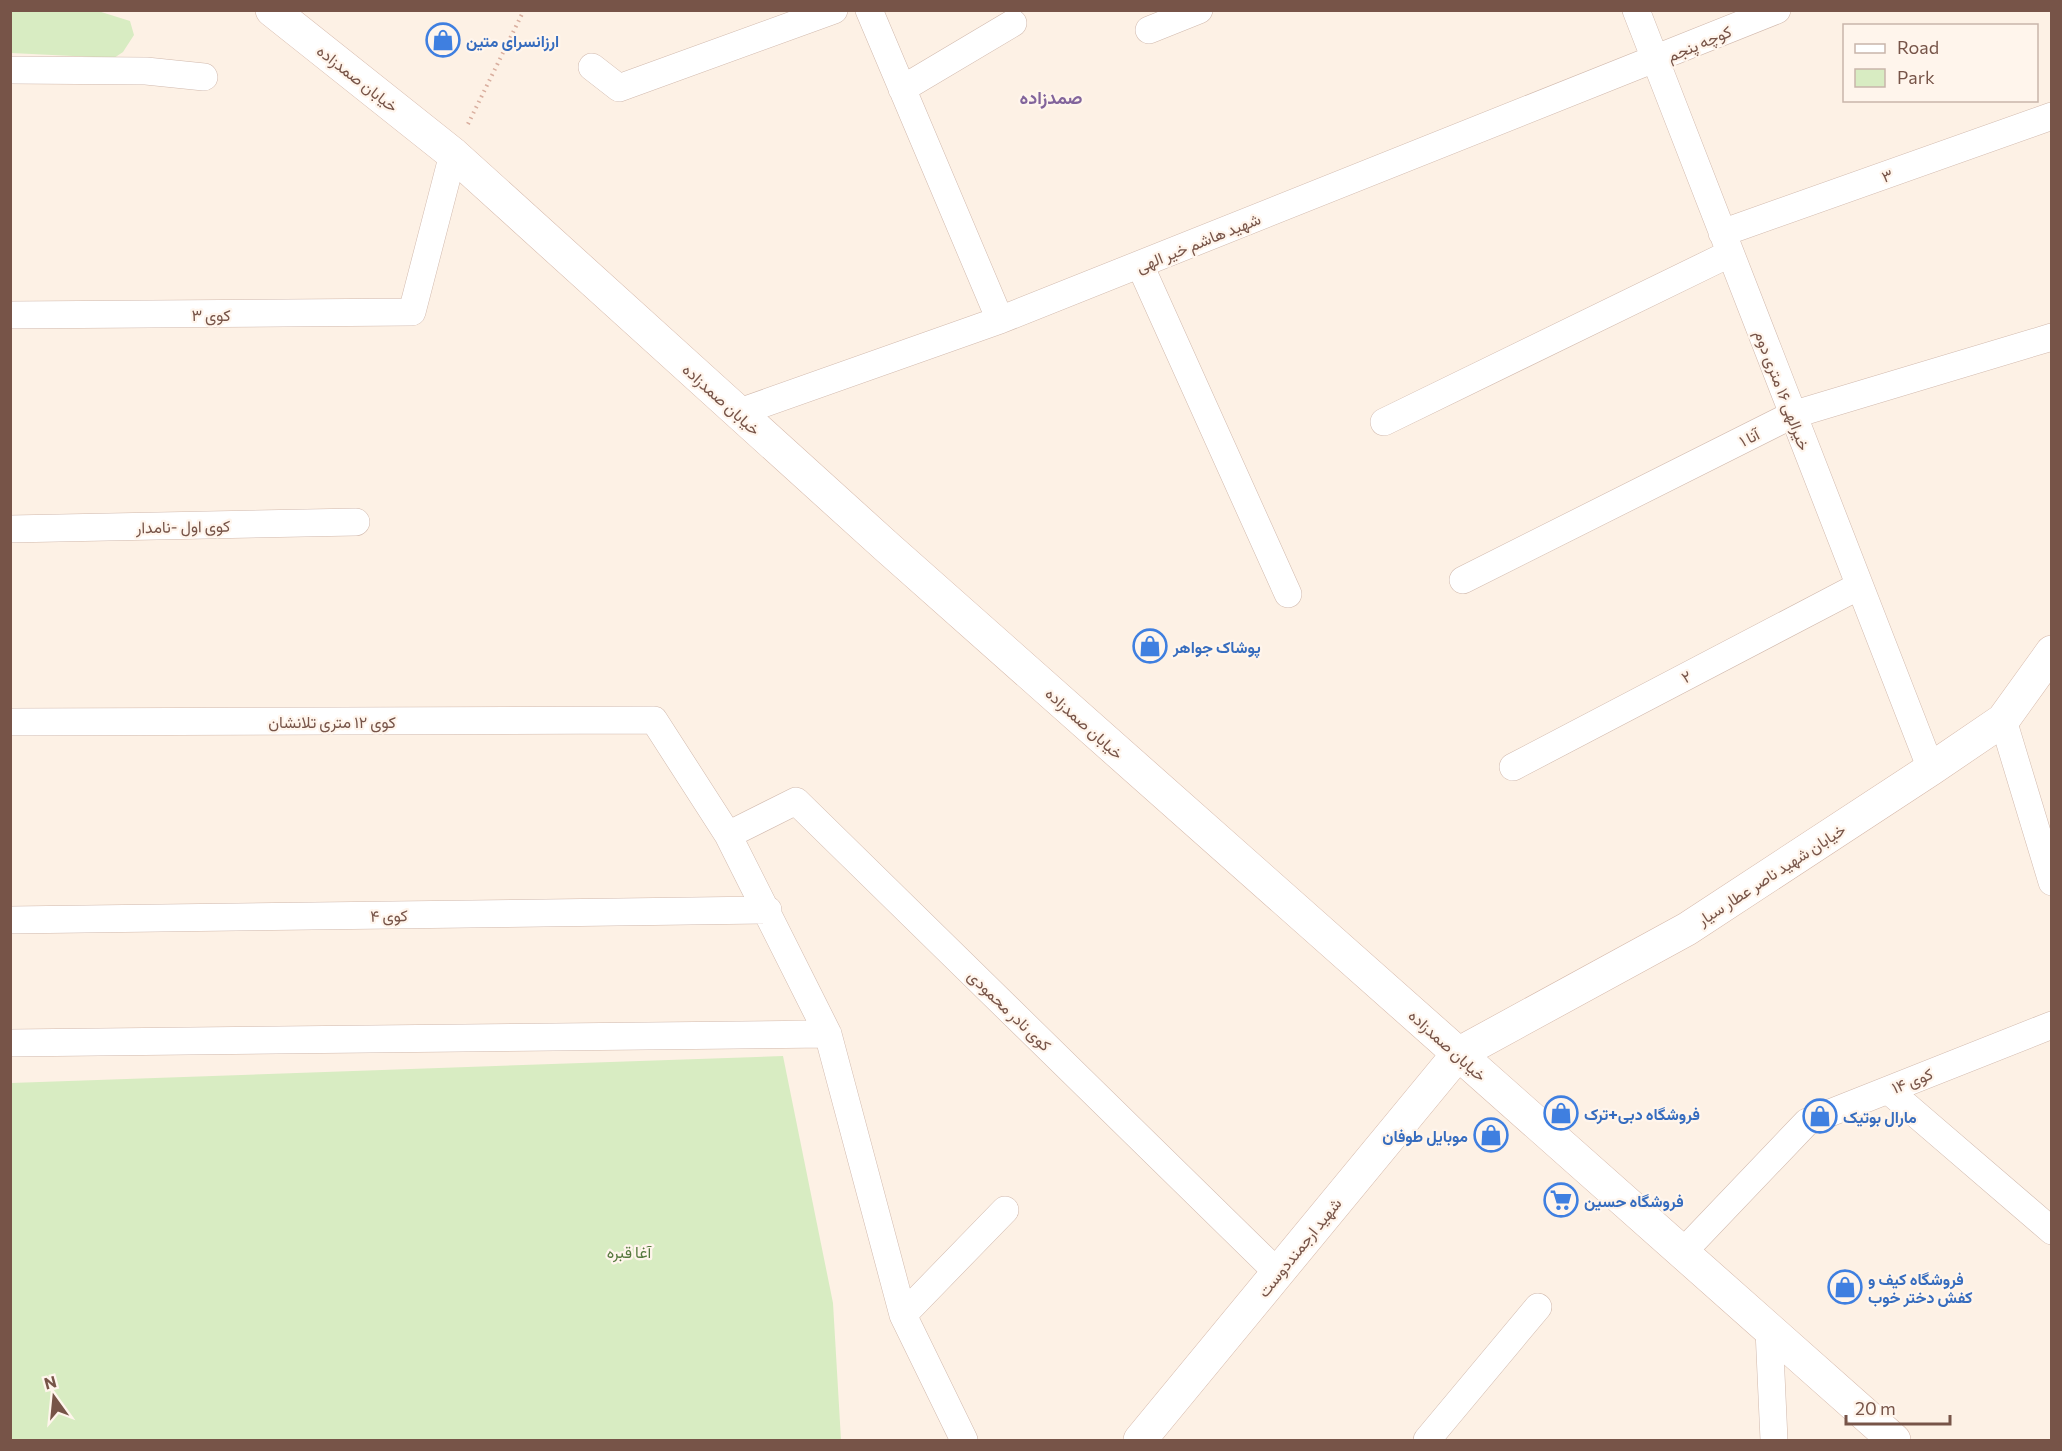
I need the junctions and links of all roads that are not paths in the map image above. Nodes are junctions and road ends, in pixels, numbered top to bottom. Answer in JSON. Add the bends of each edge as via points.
{"nodes":[{"id":1,"x":272,"y":10,"type":"edge"},
{"id":2,"x":834,"y":10,"type":"edge"},
{"id":3,"x":869,"y":10,"type":"edge"},
{"id":4,"x":1199,"y":10,"type":"edge"},
{"id":5,"x":1636,"y":10,"type":"edge"},
{"id":6,"x":1777,"y":10,"type":"edge"},
{"id":7,"x":1013,"y":23,"type":"dead end"},
{"id":8,"x":1149,"y":30,"type":"dead end"},
{"id":9,"x":1654,"y":62,"type":"junction"},
{"id":10,"x":592,"y":66,"type":"dead end"},
{"id":11,"x":10,"y":70,"type":"edge"},
{"id":12,"x":204,"y":77,"type":"dead end"},
{"id":13,"x":902,"y":88,"type":"junction"},
{"id":14,"x":2052,"y":116,"type":"edge"},
{"id":15,"x":453,"y":154,"type":"junction"},
{"id":16,"x":1725,"y":243,"type":"junction"},
{"id":17,"x":1140,"y":265,"type":"junction"},
{"id":18,"x":10,"y":315,"type":"edge"},
{"id":19,"x":1000,"y":320,"type":"junction"},
{"id":20,"x":2052,"y":337,"type":"edge"},
{"id":21,"x":738,"y":413,"type":"junction"},
{"id":22,"x":1792,"y":415,"type":"junction"},
{"id":23,"x":1384,"y":422,"type":"dead end"},
{"id":24,"x":356,"y":522,"type":"dead end"},
{"id":25,"x":10,"y":530,"type":"edge"},
{"id":26,"x":1463,"y":580,"type":"dead end"},
{"id":27,"x":1859,"y":586,"type":"junction"},
{"id":28,"x":1288,"y":594,"type":"dead end"},
{"id":29,"x":2052,"y":652,"type":"edge"},
{"id":30,"x":2003,"y":720,"type":"junction"},
{"id":31,"x":10,"y":722,"type":"edge"},
{"id":32,"x":1513,"y":767,"type":"dead end"},
{"id":33,"x":1931,"y":769,"type":"junction"},
{"id":34,"x":728,"y":835,"type":"junction"},
{"id":35,"x":2052,"y":882,"type":"edge"},
{"id":36,"x":768,"y":910,"type":"junction"},
{"id":37,"x":10,"y":920,"type":"edge"},
{"id":38,"x":2052,"y":1025,"type":"edge"},
{"id":39,"x":828,"y":1034,"type":"junction"},
{"id":40,"x":10,"y":1043,"type":"edge"},
{"id":41,"x":1458,"y":1054,"type":"junction"},
{"id":42,"x":1888,"y":1090,"type":"junction"},
{"id":43,"x":1005,"y":1210,"type":"dead end"},
{"id":44,"x":2052,"y":1231,"type":"edge"},
{"id":45,"x":1682,"y":1252,"type":"junction"},
{"id":46,"x":1278,"y":1273,"type":"junction"},
{"id":47,"x":1538,"y":1306,"type":"dead end"},
{"id":48,"x":903,"y":1315,"type":"junction"},
{"id":49,"x":1769,"y":1330,"type":"junction"},
{"id":50,"x":964,"y":1440,"type":"edge"},
{"id":51,"x":1140,"y":1440,"type":"edge"},
{"id":52,"x":1427,"y":1440,"type":"edge"},
{"id":53,"x":1774,"y":1440,"type":"edge"},
{"id":54,"x":1894,"y":1440,"type":"edge"}],
"edges":[{"from":1,"to":15,"type":"main road","name":"خیابان صمدزاده"},
{"from":2,"to":10,"type":"street","via":[[619,88]]},
{"from":3,"to":13,"type":"street"},
{"from":4,"to":8,"type":"street"},
{"from":5,"to":9,"type":"street","name":"خیرالهی ۱۶ متری دوم"},
{"from":6,"to":9,"type":"street","name":"کوچه پنجم"},
{"from":7,"to":13,"type":"street"},
{"from":9,"to":16,"type":"street","name":"خیرالهی ۱۶ متری دوم"},
{"from":9,"to":17,"type":"street","name":"شهید هاشم خیر الهی"},
{"from":11,"to":12,"type":"street","via":[[146,71]]},
{"from":13,"to":19,"type":"street"},
{"from":14,"to":16,"type":"street","name":"۳"},
{"from":15,"to":18,"type":"street","name":"کوی ۳","via":[[412,312]]},
{"from":15,"to":21,"type":"main road","name":"خیابان صمدزاده"},
{"from":16,"to":22,"type":"street","name":"خیرالهی ۱۶ متری دوم"},
{"from":16,"to":23,"type":"street","name":"۳"},
{"from":17,"to":19,"type":"street","name":"شهید هاشم خیر الهی"},
{"from":17,"to":28,"type":"street"},
{"from":19,"to":21,"type":"street","name":"شهید هاشم خیر الهی"},
{"from":20,"to":22,"type":"street","name":"آنا ۱"},
{"from":21,"to":41,"type":"main road","name":"خیابان صمدزاده"},
{"from":22,"to":26,"type":"street","name":"آنا ۱"},
{"from":22,"to":27,"type":"street","name":"خیرالهی ۱۶ متری دوم"},
{"from":24,"to":25,"type":"street","name":"کوی اول -نامدار"},
{"from":27,"to":32,"type":"street","name":"۲"},
{"from":27,"to":33,"type":"street","name":"خیرالهی ۱۶ متری دوم"},
{"from":29,"to":30,"type":"main road","name":"خیابان شهید ناصر عطار سیار"},
{"from":30,"to":33,"type":"main road","name":"خیابان شهید ناصر عطار سیار"},
{"from":30,"to":35,"type":"street"},
{"from":31,"to":34,"type":"street","name":"کوی ۱۲ متری تلانشان","via":[[654,720]]},
{"from":33,"to":41,"type":"main road","name":"خیابان شهید ناصر عطار سیار","via":[[1687,929]]},
{"from":34,"to":36,"type":"street"},
{"from":34,"to":46,"type":"street","name":"کوی نادر محمودی","via":[[796,801]]},
{"from":36,"to":37,"type":"street","name":"کوی ۴"},
{"from":36,"to":39,"type":"street"},
{"from":38,"to":42,"type":"street","name":"کوی ۱۴"},
{"from":39,"to":40,"type":"street"},
{"from":39,"to":48,"type":"street"},
{"from":41,"to":45,"type":"main road","name":"خیابان صمدزاده"},
{"from":41,"to":46,"type":"main road","name":"شهید ارجمنددوست"},
{"from":42,"to":44,"type":"street"},
{"from":42,"to":45,"type":"street","name":"کوی ۱۴","via":[[1807,1122]]},
{"from":43,"to":48,"type":"street"},
{"from":45,"to":49,"type":"main road","name":"خیابان صمدزاده"},
{"from":46,"to":51,"type":"main road","name":"شهید ارجمنددوست"},
{"from":47,"to":52,"type":"street"},
{"from":48,"to":50,"type":"street"},
{"from":49,"to":53,"type":"street"},
{"from":49,"to":54,"type":"main road","name":"خیابان صمدزاده"}]}
